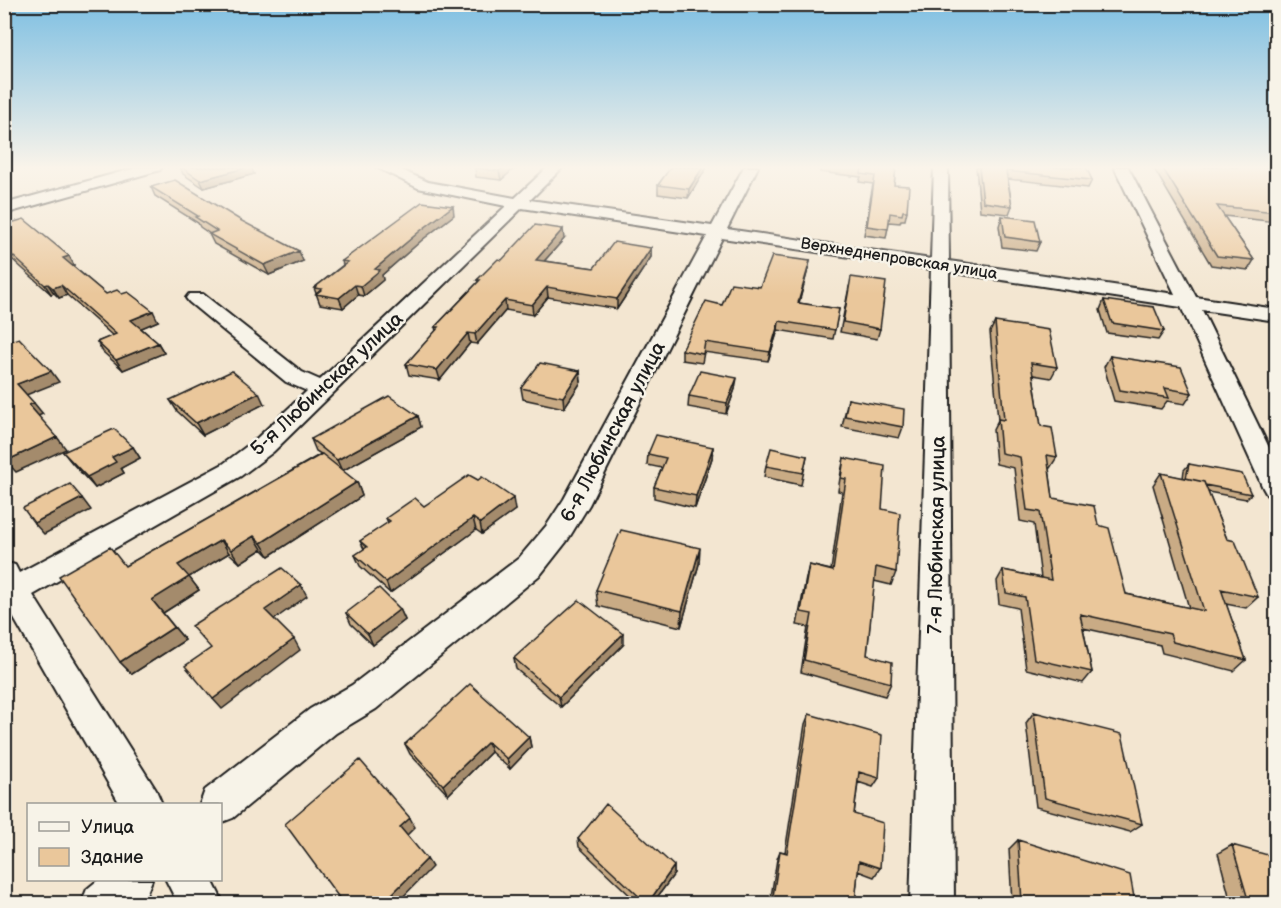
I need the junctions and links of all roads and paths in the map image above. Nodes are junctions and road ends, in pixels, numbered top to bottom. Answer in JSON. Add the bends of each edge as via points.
{"nodes":[{"id":1,"x":509,"y":209,"type":"edge"},
{"id":2,"x":561,"y":209,"type":"edge"},
{"id":3,"x":730,"y":209,"type":"edge"},
{"id":4,"x":941,"y":209,"type":"edge"},
{"id":5,"x":1142,"y":209,"type":"edge"},
{"id":6,"x":719,"y":232,"type":"junction"},
{"id":7,"x":940,"y":266,"type":"junction"},
{"id":8,"x":196,"y":298,"type":"dead end"},
{"id":9,"x":1189,"y":303,"type":"junction"},
{"id":10,"x":1276,"y":315,"type":"edge"},
{"id":11,"x":322,"y":389,"type":"junction"},
{"id":12,"x":1276,"y":488,"type":"edge"},
{"id":13,"x":8,"y":587,"type":"edge"},
{"id":14,"x":141,"y":803,"type":"edge"},
{"id":15,"x":220,"y":803,"type":"edge"},
{"id":16,"x":129,"y":881,"type":"edge"},
{"id":17,"x":189,"y":881,"type":"edge"},
{"id":18,"x":102,"y":903,"type":"edge"},
{"id":19,"x":202,"y":903,"type":"edge"},
{"id":20,"x":932,"y":903,"type":"edge"}],
"edges":[{"from":1,"to":11,"type":"street","name":"5-я Любинская улица"},
{"from":2,"to":6,"type":"street","name":"Верхнеднепровская улица"},
{"from":3,"to":6,"type":"street","name":"6-я Любинская улица"},
{"from":4,"to":7,"type":"street","name":"7-я Любинская улица"},
{"from":5,"to":9,"type":"street"},
{"from":6,"to":7,"type":"street","name":"Верхнеднепровская улица"},
{"from":6,"to":15,"type":"street","name":"6-я Любинская улица","via":[[575,505],[530,566],[364,698],[323,720]]},
{"from":7,"to":9,"type":"street","name":"Верхнеднепровская улица"},
{"from":7,"to":20,"type":"street","name":"7-я Любинская улица"},
{"from":8,"to":11,"type":"street","via":[[294,377]]},
{"from":9,"to":10,"type":"street","name":"Верхнеднепровская улица"},
{"from":9,"to":12,"type":"street"},
{"from":11,"to":13,"type":"street","name":"5-я Любинская улица","via":[[285,428],[231,470]]},
{"from":13,"to":14,"type":"street"},
{"from":16,"to":18,"type":"street"},
{"from":17,"to":19,"type":"street"}]}
